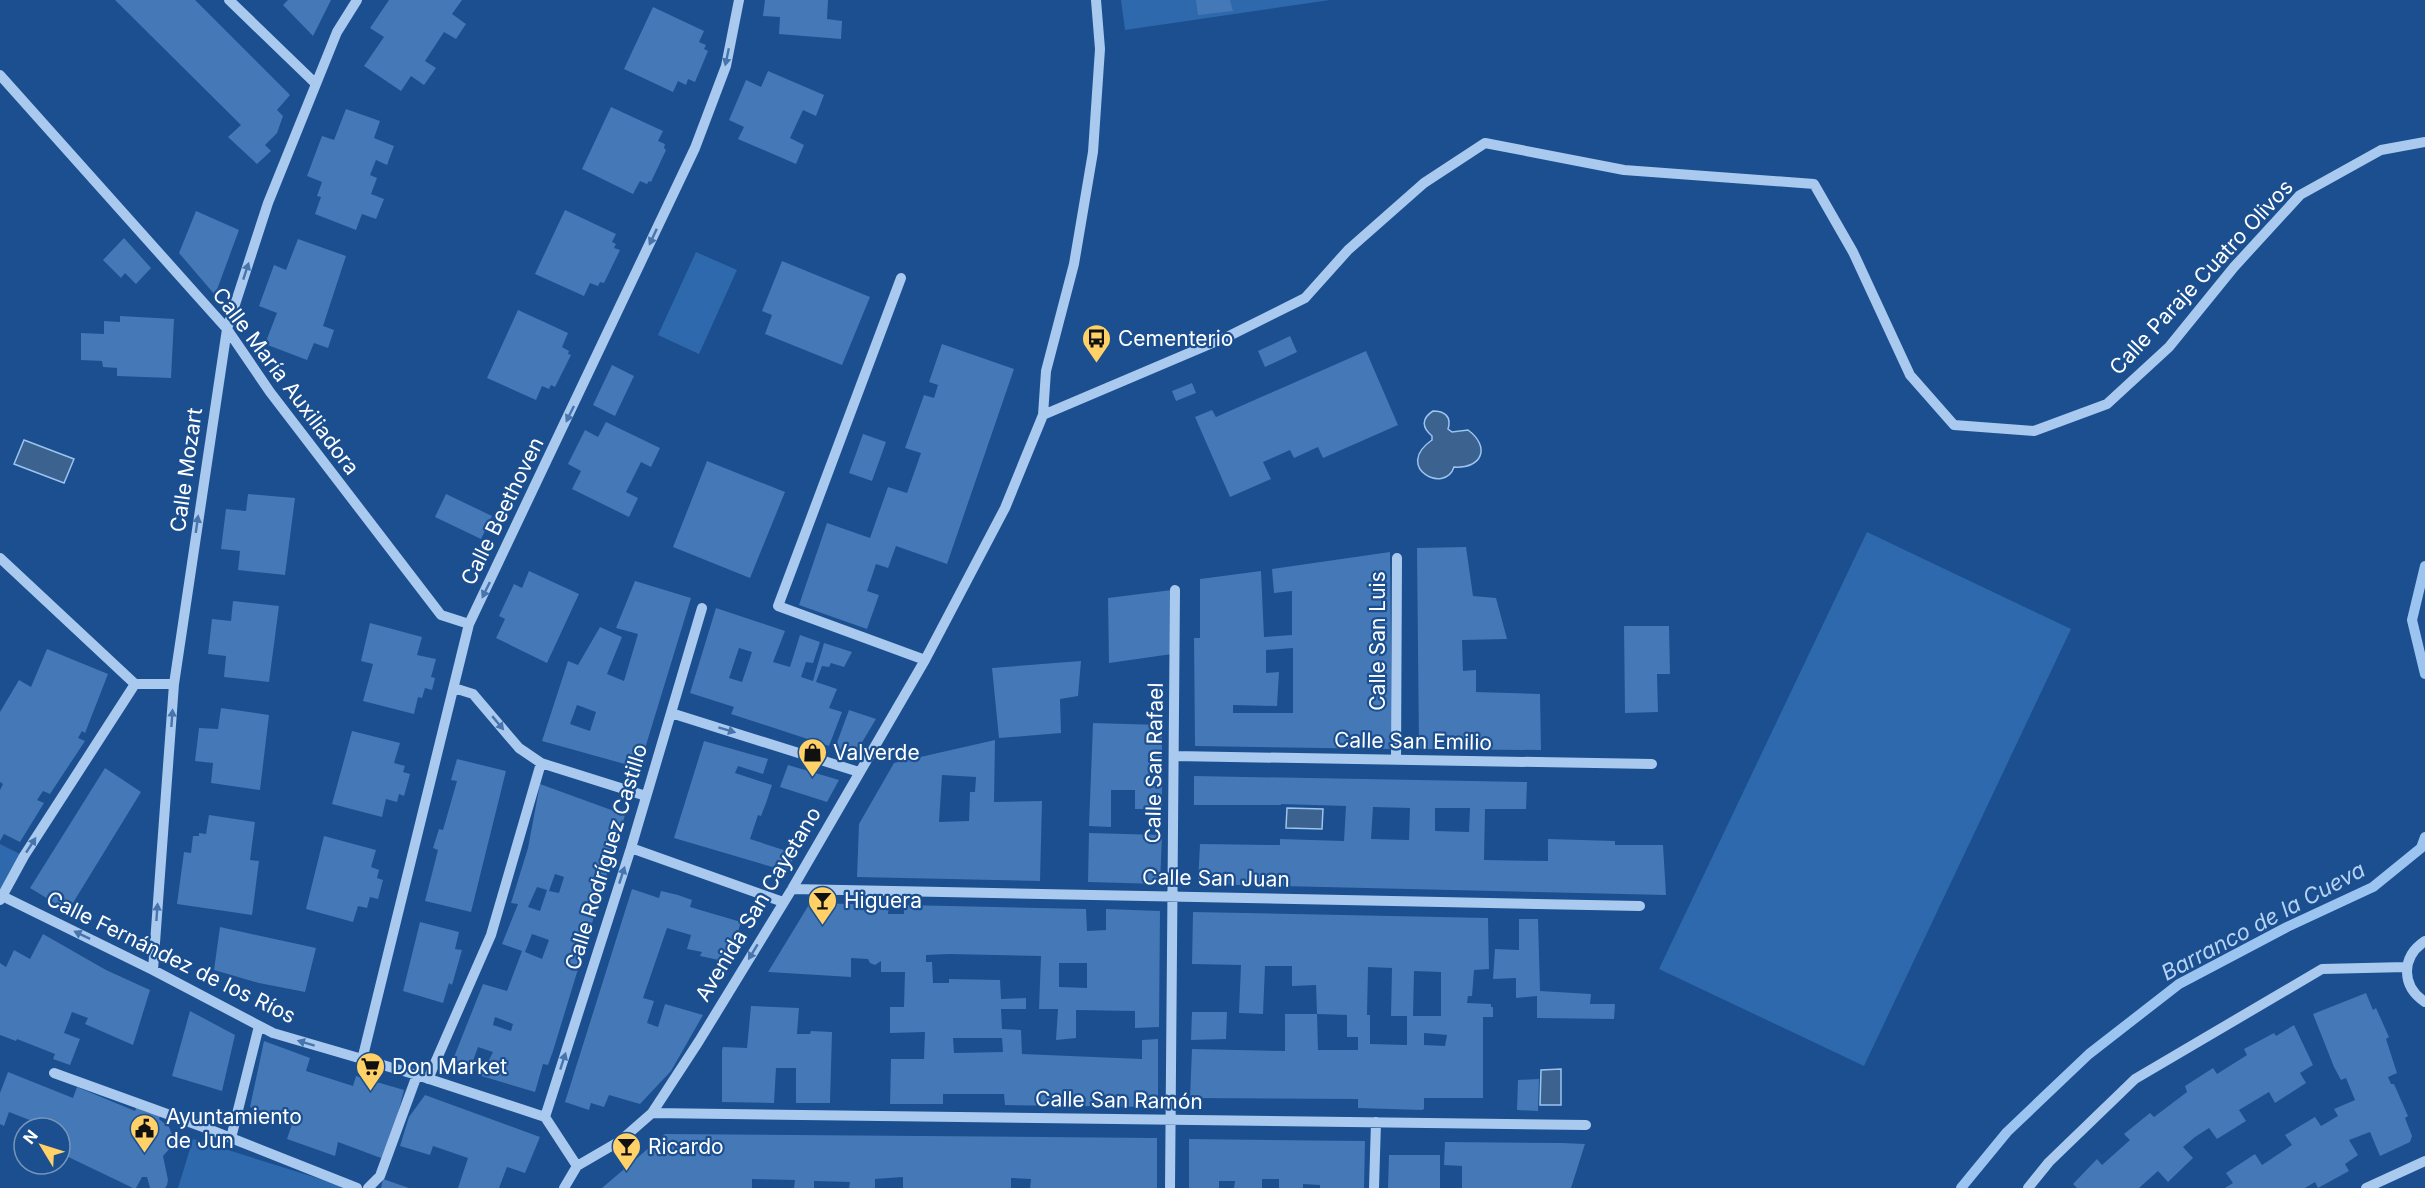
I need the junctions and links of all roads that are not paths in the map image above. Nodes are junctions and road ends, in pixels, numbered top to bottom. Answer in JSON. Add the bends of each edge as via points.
{"nodes":[{"id":1,"x":229,"y":0,"type":"edge"},
{"id":2,"x":357,"y":0,"type":"edge"},
{"id":3,"x":739,"y":0,"type":"edge"},
{"id":4,"x":1096,"y":0,"type":"edge"},
{"id":5,"x":0,"y":75,"type":"edge"},
{"id":6,"x":315,"y":84,"type":"junction"},
{"id":7,"x":2425,"y":142,"type":"edge"},
{"id":8,"x":901,"y":278,"type":"dead end"},
{"id":9,"x":227,"y":329,"type":"junction"},
{"id":10,"x":1043,"y":415,"type":"junction"},
{"id":11,"x":0,"y":558,"type":"edge"},
{"id":12,"x":1397,"y":558,"type":"dead end"},
{"id":13,"x":1175,"y":590,"type":"dead end"},
{"id":14,"x":702,"y":608,"type":"dead end"},
{"id":15,"x":469,"y":624,"type":"junction"},
{"id":16,"x":925,"y":660,"type":"junction"},
{"id":17,"x":135,"y":684,"type":"junction"},
{"id":18,"x":174,"y":684,"type":"junction"},
{"id":19,"x":454,"y":688,"type":"junction"},
{"id":20,"x":671,"y":713,"type":"junction"},
{"id":21,"x":1174,"y":756,"type":"junction"},
{"id":22,"x":1396,"y":760,"type":"junction"},
{"id":23,"x":541,"y":763,"type":"junction"},
{"id":24,"x":1652,"y":764,"type":"dead end"},
{"id":25,"x":859,"y":772,"type":"junction"},
{"id":26,"x":646,"y":796,"type":"junction"},
{"id":27,"x":631,"y":848,"type":"junction"},
{"id":28,"x":792,"y":889,"type":"junction"},
{"id":29,"x":1,"y":897,"type":"edge"},
{"id":30,"x":1172,"y":897,"type":"junction"},
{"id":31,"x":783,"y":902,"type":"junction"},
{"id":32,"x":1640,"y":906,"type":"dead end"},
{"id":33,"x":2425,"y":941,"type":"edge"},
{"id":34,"x":2406,"y":967,"type":"junction"},
{"id":35,"x":153,"y":970,"type":"junction"},
{"id":36,"x":2425,"y":1002,"type":"edge"},
{"id":37,"x":259,"y":1026,"type":"junction"},
{"id":38,"x":362,"y":1060,"type":"junction"},
{"id":39,"x":54,"y":1073,"type":"dead end"},
{"id":40,"x":423,"y":1077,"type":"junction"},
{"id":41,"x":652,"y":1113,"type":"junction"},
{"id":42,"x":545,"y":1117,"type":"junction"},
{"id":43,"x":1170,"y":1120,"type":"junction"},
{"id":44,"x":1376,"y":1122,"type":"junction"},
{"id":45,"x":1586,"y":1125,"type":"dead end"},
{"id":46,"x":231,"y":1138,"type":"junction"},
{"id":47,"x":2425,"y":1161,"type":"edge"},
{"id":48,"x":577,"y":1166,"type":"junction"},
{"id":49,"x":357,"y":1188,"type":"edge"},
{"id":50,"x":368,"y":1188,"type":"edge"},
{"id":51,"x":564,"y":1188,"type":"edge"},
{"id":52,"x":1170,"y":1188,"type":"edge"},
{"id":53,"x":1374,"y":1188,"type":"edge"},
{"id":54,"x":2028,"y":1188,"type":"edge"},
{"id":55,"x":2366,"y":1188,"type":"edge"}],
"edges":[{"from":1,"to":6,"type":"street"},
{"from":2,"to":6,"type":"street","name":"Calle Mozart","via":[[337,32]]},
{"from":3,"to":15,"type":"street","name":"Calle Beethoven","one_way":true,"via":[[726,66],[695,147]]},
{"from":4,"to":10,"type":"street","name":"Avenida San Cayetano","via":[[1100,49],[1093,152],[1074,264],[1046,371]]},
{"from":5,"to":9,"type":"street","name":"Calle María Auxiliadora"},
{"from":9,"to":6,"type":"street","name":"Calle Mozart","one_way":true,"via":[[268,203]]},
{"from":7,"to":10,"type":"street","name":"Calle Paraje Cuatro Olivos","via":[[2381,150],[2300,195],[2169,347],[2107,404],[2034,431],[1954,425],[1910,375],[1853,252],[1814,184],[1624,170],[1485,143],[1424,183],[1348,250],[1305,298],[1229,336]]},
{"from":8,"to":16,"type":"street","via":[[778,606]]},
{"from":9,"to":15,"type":"street","name":"Calle María Auxiliadora","via":[[270,392],[441,615]]},
{"from":18,"to":9,"type":"street","name":"Calle Mozart","one_way":true},
{"from":10,"to":16,"type":"street","name":"Avenida San Cayetano","via":[[1005,508]]},
{"from":11,"to":17,"type":"street"},
{"from":12,"to":22,"type":"street","name":"Calle San Luis"},
{"from":13,"to":21,"type":"street","name":"Calle San Rafael"},
{"from":14,"to":20,"type":"street","name":"Calle Rodríguez Castillo"},
{"from":15,"to":19,"type":"street","name":"Calle Beethoven"},
{"from":16,"to":25,"type":"street","name":"Avenida San Cayetano"},
{"from":17,"to":18,"type":"street"},
{"from":29,"to":17,"type":"street","one_way":true},
{"from":35,"to":18,"type":"street","name":"Calle Mozart","one_way":true},
{"from":19,"to":23,"type":"street","one_way":true,"via":[[473,694],[519,748]]},
{"from":19,"to":38,"type":"street","name":"Calle Beethoven"},
{"from":20,"to":25,"type":"street","one_way":true},
{"from":20,"to":26,"type":"street","name":"Calle Rodríguez Castillo"},
{"from":21,"to":22,"type":"street","name":"Calle San Emilio"},
{"from":21,"to":30,"type":"street","name":"Calle San Rafael"},
{"from":22,"to":24,"type":"street","name":"Calle San Emilio"},
{"from":23,"to":26,"type":"street"},
{"from":23,"to":40,"type":"street","via":[[491,935]]},
{"from":25,"to":28,"type":"street","name":"Avenida San Cayetano"},
{"from":26,"to":27,"type":"street","name":"Calle Rodríguez Castillo"},
{"from":27,"to":31,"type":"street"},
{"from":42,"to":27,"type":"street","name":"Calle Rodríguez Castillo","one_way":true},
{"from":28,"to":30,"type":"street","name":"Calle San Juan"},
{"from":28,"to":31,"type":"street","name":"Avenida San Cayetano"},
{"from":35,"to":29,"type":"street","name":"Calle Fernández de los Ríos","one_way":true},
{"from":30,"to":32,"type":"street","name":"Calle San Juan"},
{"from":30,"to":43,"type":"street","name":"Calle San Rafael"},
{"from":31,"to":41,"type":"street","name":"Avenida San Cayetano","one_way":true},
{"from":33,"to":34,"type":"street","via":[[2413,951]]},
{"from":34,"to":36,"type":"street","via":[[2411,989]]},
{"from":34,"to":54,"type":"street","via":[[2322,969],[2135,1079],[2049,1162]]},
{"from":35,"to":37,"type":"street","name":"Calle Fernández de los Ríos"},
{"from":38,"to":37,"type":"street","name":"Calle Fernández de los Ríos","one_way":true},
{"from":37,"to":46,"type":"street"},
{"from":38,"to":40,"type":"street","name":"Calle Fernández de los Ríos"},
{"from":39,"to":46,"type":"street"},
{"from":40,"to":42,"type":"street","name":"Calle Fernández de los Ríos"},
{"from":40,"to":50,"type":"street","via":[[380,1176]]},
{"from":41,"to":43,"type":"street","name":"Calle San Ramón"},
{"from":41,"to":48,"type":"street","name":"Avenida San Cayetano","via":[[620,1141]]},
{"from":42,"to":48,"type":"street"},
{"from":43,"to":44,"type":"street","name":"Calle San Ramón"},
{"from":43,"to":52,"type":"street","name":"Calle San Rafael"},
{"from":44,"to":45,"type":"street","name":"Calle San Ramón"},
{"from":44,"to":53,"type":"street"},
{"from":46,"to":49,"type":"street"},
{"from":47,"to":55,"type":"street"},
{"from":48,"to":51,"type":"street","name":"Avenida San Cayetano"}]}
